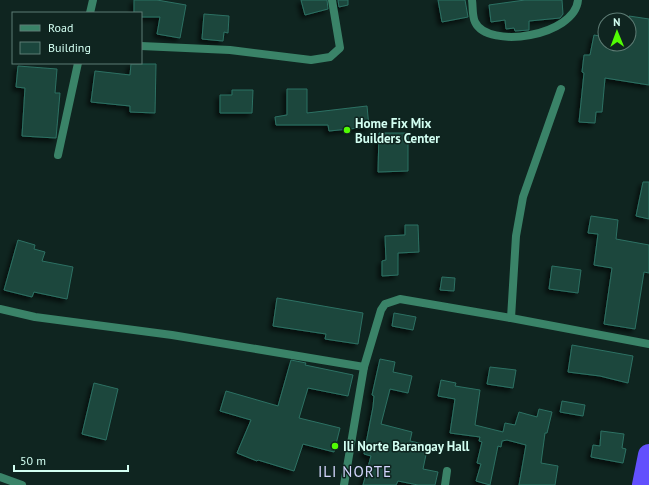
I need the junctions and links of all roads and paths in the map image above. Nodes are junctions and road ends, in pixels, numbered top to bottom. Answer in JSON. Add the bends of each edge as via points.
{"nodes":[{"id":1,"x":93,"y":0,"type":"edge"},
{"id":2,"x":332,"y":0,"type":"edge"},
{"id":3,"x":472,"y":0,"type":"edge"},
{"id":4,"x":578,"y":0,"type":"edge"},
{"id":5,"x":90,"y":12,"type":"edge"},
{"id":6,"x":142,"y":46,"type":"edge"},
{"id":7,"x":78,"y":64,"type":"edge"},
{"id":8,"x":561,"y":89,"type":"dead end"},
{"id":9,"x":58,"y":155,"type":"dead end"},
{"id":10,"x":0,"y":309,"type":"edge"},
{"id":11,"x":511,"y":318,"type":"junction"},
{"id":12,"x":649,"y":344,"type":"edge"},
{"id":13,"x":364,"y":367,"type":"junction"},
{"id":14,"x":649,"y":455,"type":"edge"},
{"id":15,"x":447,"y":471,"type":"dead end"},
{"id":16,"x":0,"y":477,"type":"edge"},
{"id":17,"x":22,"y":485,"type":"edge"},
{"id":18,"x":344,"y":485,"type":"edge"},
{"id":19,"x":445,"y":485,"type":"edge"},
{"id":20,"x":643,"y":485,"type":"edge"}],
"edges":[{"from":1,"to":5,"type":"street"},
{"from":2,"to":6,"type":"street","via":[[340,48],[330,57],[311,60],[230,50]]},
{"from":3,"to":4,"type":"street","via":[[475,22],[482,29],[491,34],[516,37],[546,31],[560,25],[571,18]]},
{"from":7,"to":9,"type":"street"},
{"from":8,"to":11,"type":"street","via":[[523,197],[516,236]]},
{"from":10,"to":13,"type":"street","via":[[35,317],[172,335]]},
{"from":11,"to":12,"type":"street"},
{"from":11,"to":13,"type":"street","via":[[400,300],[392,301],[385,304],[381,310]]},
{"from":13,"to":18,"type":"street"},
{"from":14,"to":20,"type":"highway"},
{"from":15,"to":19,"type":"street"},
{"from":16,"to":17,"type":"street"}]}
